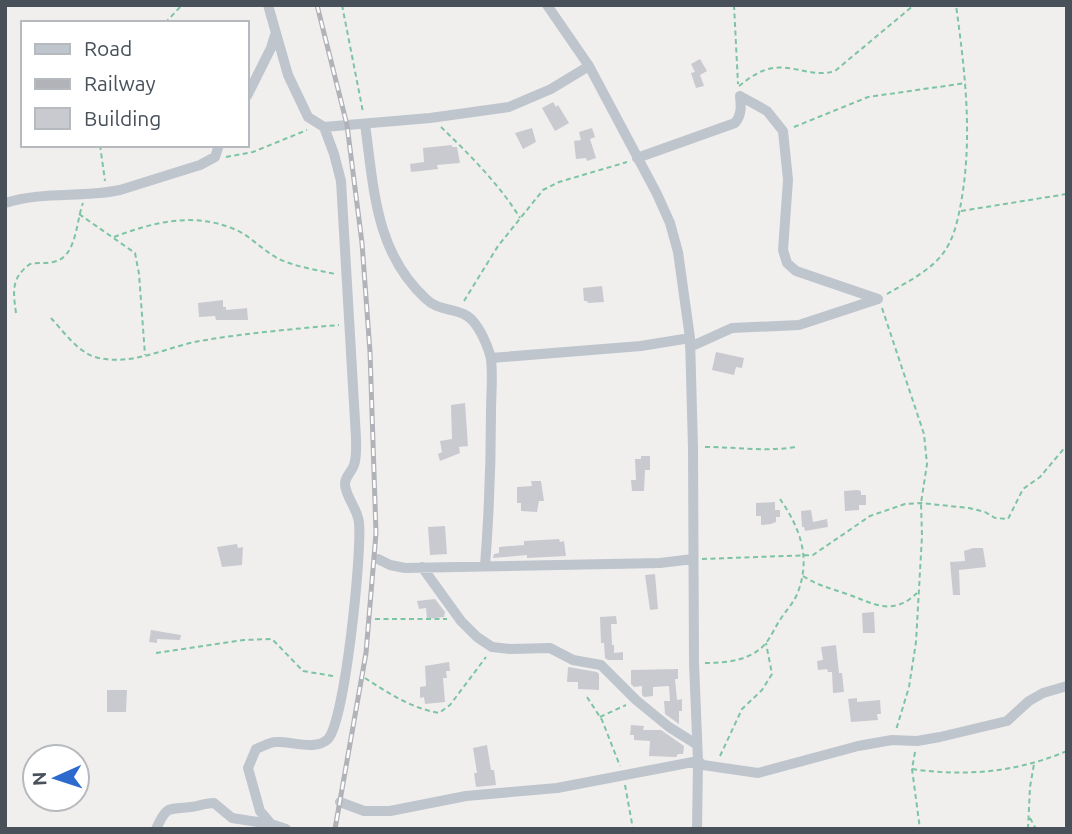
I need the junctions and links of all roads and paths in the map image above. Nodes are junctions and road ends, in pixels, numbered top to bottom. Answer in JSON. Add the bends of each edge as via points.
{"nodes":[{"id":1,"x":182,"y":5,"type":"edge"},
{"id":2,"x":268,"y":5,"type":"edge"},
{"id":3,"x":342,"y":5,"type":"edge"},
{"id":4,"x":547,"y":5,"type":"edge"},
{"id":5,"x":734,"y":5,"type":"edge"},
{"id":6,"x":914,"y":5,"type":"edge"},
{"id":7,"x":956,"y":5,"type":"edge"},
{"id":8,"x":167,"y":21,"type":"edge"},
{"id":9,"x":275,"y":34,"type":"junction"},
{"id":10,"x":589,"y":66,"type":"junction"},
{"id":11,"x":966,"y":83,"type":"junction"},
{"id":12,"x":739,"y":91,"type":"junction"},
{"id":13,"x":248,"y":94,"type":"edge"},
{"id":14,"x":430,"y":118,"type":"junction"},
{"id":15,"x":365,"y":124,"type":"junction"},
{"id":16,"x":321,"y":126,"type":"junction"},
{"id":17,"x":783,"y":131,"type":"junction"},
{"id":18,"x":100,"y":147,"type":"edge"},
{"id":19,"x":218,"y":147,"type":"edge"},
{"id":20,"x":215,"y":157,"type":"junction"},
{"id":21,"x":637,"y":158,"type":"junction"},
{"id":22,"x":106,"y":193,"type":"junction"},
{"id":23,"x":89,"y":194,"type":"junction"},
{"id":24,"x":1067,"y":194,"type":"edge"},
{"id":25,"x":5,"y":203,"type":"edge"},
{"id":26,"x":959,"y":211,"type":"junction"},
{"id":27,"x":79,"y":214,"type":"junction"},
{"id":28,"x":520,"y":219,"type":"junction"},
{"id":29,"x":114,"y":237,"type":"junction"},
{"id":30,"x":347,"y":277,"type":"junction"},
{"id":31,"x":878,"y":299,"type":"junction"},
{"id":32,"x":459,"y":310,"type":"junction"},
{"id":33,"x":16,"y":313,"type":"dead end"},
{"id":34,"x":51,"y":318,"type":"dead end"},
{"id":35,"x":348,"y":325,"type":"junction"},
{"id":36,"x":690,"y":342,"type":"junction"},
{"id":37,"x":145,"y":356,"type":"junction"},
{"id":38,"x":491,"y":358,"type":"junction"},
{"id":39,"x":1067,"y":445,"type":"edge"},
{"id":40,"x":794,"y":447,"type":"dead end"},
{"id":41,"x":693,"y":448,"type":"junction"},
{"id":42,"x":780,"y":499,"type":"dead end"},
{"id":43,"x":921,"y":503,"type":"junction"},
{"id":44,"x":803,"y":557,"type":"junction"},
{"id":45,"x":378,"y":559,"type":"dead end"},
{"id":46,"x":692,"y":559,"type":"junction"},
{"id":47,"x":485,"y":566,"type":"junction"},
{"id":48,"x":422,"y":567,"type":"junction"},
{"id":49,"x":801,"y":575,"type":"junction"},
{"id":50,"x":917,"y":593,"type":"junction"},
{"id":51,"x":375,"y":619,"type":"dead end"},
{"id":52,"x":461,"y":621,"type":"junction"},
{"id":53,"x":766,"y":643,"type":"junction"},
{"id":54,"x":492,"y":647,"type":"junction"},
{"id":55,"x":156,"y":653,"type":"dead end"},
{"id":56,"x":694,"y":663,"type":"junction"},
{"id":57,"x":345,"y":676,"type":"junction"},
{"id":58,"x":365,"y":678,"type":"dead end"},
{"id":59,"x":1067,"y":686,"type":"edge"},
{"id":60,"x":587,"y":696,"type":"dead end"},
{"id":61,"x":636,"y":700,"type":"junction"},
{"id":62,"x":600,"y":717,"type":"junction"},
{"id":63,"x":892,"y":740,"type":"junction"},
{"id":64,"x":917,"y":741,"type":"junction"},
{"id":65,"x":696,"y":744,"type":"junction"},
{"id":66,"x":1067,"y":751,"type":"edge"},
{"id":67,"x":698,"y":761,"type":"junction"},
{"id":68,"x":1034,"y":763,"type":"junction"},
{"id":69,"x":715,"y":766,"type":"junction"},
{"id":70,"x":912,"y":769,"type":"junction"},
{"id":71,"x":623,"y":775,"type":"junction"},
{"id":72,"x":340,"y":802,"type":"dead end"},
{"id":73,"x":1029,"y":816,"type":"junction"},
{"id":74,"x":271,"y":824,"type":"junction"},
{"id":75,"x":156,"y":829,"type":"edge"},
{"id":76,"x":286,"y":829,"type":"edge"},
{"id":77,"x":633,"y":829,"type":"edge"},
{"id":78,"x":697,"y":829,"type":"edge"},
{"id":79,"x":919,"y":829,"type":"edge"},
{"id":80,"x":1028,"y":829,"type":"edge"},
{"id":81,"x":1036,"y":829,"type":"edge"}],
"edges":[{"from":1,"to":8,"type":"path"},
{"from":2,"to":9,"type":"street"},
{"from":3,"to":15,"type":"path"},
{"from":4,"to":10,"type":"street"},
{"from":5,"to":12,"type":"path"},
{"from":6,"to":12,"type":"path","via":[[835,71],[770,68],[757,73]]},
{"from":7,"to":11,"type":"path"},
{"from":9,"to":13,"type":"street"},
{"from":9,"to":16,"type":"street","via":[[301,105]]},
{"from":10,"to":14,"type":"street","via":[[524,102]]},
{"from":10,"to":21,"type":"street"},
{"from":11,"to":17,"type":"path","via":[[868,97]]},
{"from":11,"to":26,"type":"path","via":[[967,148]]},
{"from":12,"to":17,"type":"street","via":[[768,111]]},
{"from":12,"to":21,"type":"street","via":[[741,110],[734,123]]},
{"from":14,"to":15,"type":"street"},
{"from":14,"to":28,"type":"path","via":[[464,149]]},
{"from":15,"to":16,"type":"street"},
{"from":15,"to":32,"type":"street","via":[[375,198],[384,238],[396,264],[429,303]]},
{"from":16,"to":20,"type":"path","via":[[253,152]]},
{"from":16,"to":30,"type":"street","via":[[341,181]]},
{"from":17,"to":31,"type":"street","via":[[788,180],[786,263],[796,271]]},
{"from":18,"to":22,"type":"path"},
{"from":19,"to":20,"type":"street"},
{"from":20,"to":22,"type":"street","via":[[187,170]]},
{"from":21,"to":28,"type":"path","via":[[550,186]]},
{"from":21,"to":36,"type":"street","via":[[670,223]]},
{"from":22,"to":23,"type":"street"},
{"from":23,"to":25,"type":"street","via":[[45,195]]},
{"from":23,"to":27,"type":"path"},
{"from":24,"to":26,"type":"path"},
{"from":26,"to":31,"type":"path","via":[[946,250]]},
{"from":27,"to":29,"type":"path"},
{"from":27,"to":33,"type":"path","via":[[64,258],[30,264],[15,279]]},
{"from":28,"to":32,"type":"path"},
{"from":29,"to":30,"type":"path","via":[[171,220],[213,223],[235,230],[282,261]]},
{"from":29,"to":37,"type":"path","via":[[130,248],[137,260]]},
{"from":30,"to":35,"type":"street"},
{"from":31,"to":36,"type":"street","via":[[799,325],[732,328]]},
{"from":31,"to":43,"type":"path","via":[[924,434],[927,464]]},
{"from":32,"to":38,"type":"street","via":[[477,326]]},
{"from":34,"to":37,"type":"path","via":[[93,357],[123,360]]},
{"from":35,"to":37,"type":"path","via":[[198,341]]},
{"from":35,"to":57,"type":"street","via":[[355,458],[345,482],[359,529],[355,609]]},
{"from":36,"to":38,"type":"street"},
{"from":36,"to":41,"type":"street"},
{"from":38,"to":47,"type":"street"},
{"from":39,"to":43,"type":"path","via":[[1040,477],[1023,489],[1008,519],[969,508]]},
{"from":40,"to":41,"type":"path"},
{"from":41,"to":46,"type":"street"},
{"from":42,"to":44,"type":"path","via":[[795,521]]},
{"from":43,"to":44,"type":"path","via":[[870,516],[821,551]]},
{"from":43,"to":50,"type":"path"},
{"from":44,"to":46,"type":"path"},
{"from":44,"to":49,"type":"path"},
{"from":45,"to":48,"type":"street","via":[[390,565]]},
{"from":46,"to":47,"type":"street","via":[[660,564]]},
{"from":46,"to":56,"type":"street"},
{"from":47,"to":48,"type":"street"},
{"from":48,"to":52,"type":"street"},
{"from":49,"to":50,"type":"path","via":[[818,586],[883,607],[908,601]]},
{"from":49,"to":53,"type":"path","via":[[798,592]]},
{"from":50,"to":63,"type":"path","via":[[909,687]]},
{"from":51,"to":52,"type":"path"},
{"from":52,"to":54,"type":"street"},
{"from":53,"to":56,"type":"path","via":[[740,660]]},
{"from":53,"to":69,"type":"path","via":[[772,674],[742,709]]},
{"from":54,"to":58,"type":"path","via":[[450,705],[439,713],[393,696]]},
{"from":54,"to":61,"type":"street","via":[[550,648],[573,660],[601,665]]},
{"from":55,"to":57,"type":"path","via":[[272,639],[303,671]]},
{"from":56,"to":65,"type":"street"},
{"from":57,"to":74,"type":"street","via":[[329,738],[321,743],[273,742],[256,749],[248,768],[260,811]]},
{"from":59,"to":64,"type":"street","via":[[1042,693],[1007,721]]},
{"from":60,"to":62,"type":"path"},
{"from":61,"to":62,"type":"path"},
{"from":61,"to":65,"type":"street"},
{"from":62,"to":71,"type":"path"},
{"from":63,"to":64,"type":"street"},
{"from":63,"to":69,"type":"street","via":[[758,773]]},
{"from":64,"to":70,"type":"path"},
{"from":65,"to":67,"type":"street"},
{"from":66,"to":68,"type":"path"},
{"from":67,"to":69,"type":"street"},
{"from":67,"to":71,"type":"street"},
{"from":67,"to":78,"type":"street"},
{"from":68,"to":70,"type":"path","via":[[964,774]]},
{"from":68,"to":73,"type":"path"},
{"from":70,"to":79,"type":"path"},
{"from":71,"to":72,"type":"street","via":[[390,810],[365,811]]},
{"from":71,"to":77,"type":"path"},
{"from":73,"to":80,"type":"path"},
{"from":73,"to":81,"type":"path"},
{"from":74,"to":75,"type":"street","via":[[241,821],[207,803],[164,811]]},
{"from":74,"to":76,"type":"street"}]}
